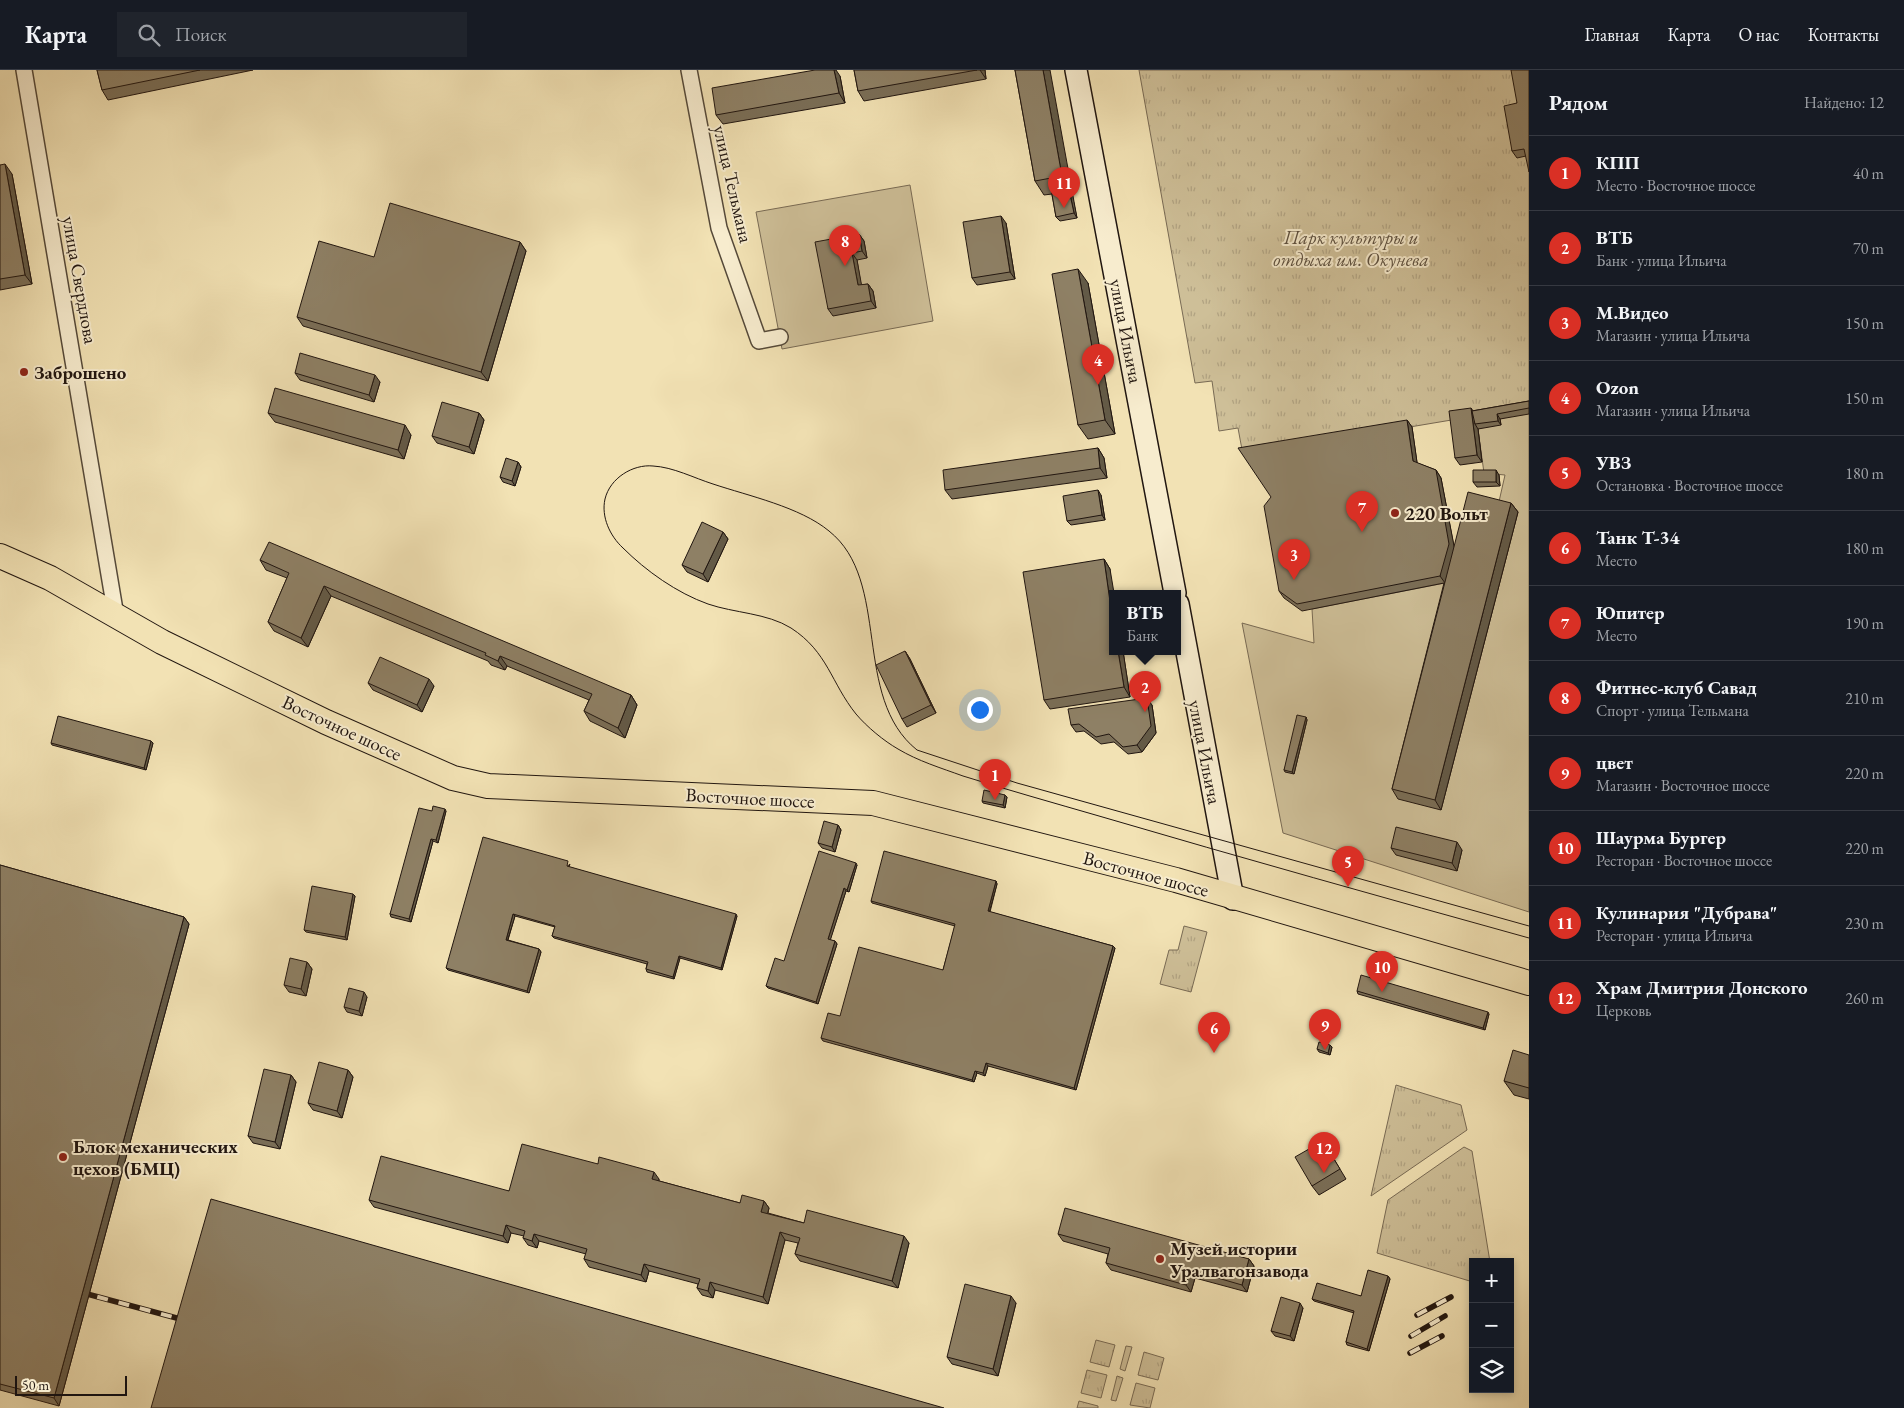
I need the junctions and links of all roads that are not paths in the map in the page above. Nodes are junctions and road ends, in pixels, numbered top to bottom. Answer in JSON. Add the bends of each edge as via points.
{"nodes":[{"id":1,"x":24,"y":70,"type":"edge"},
{"id":2,"x":689,"y":70,"type":"edge"},
{"id":3,"x":1076,"y":70,"type":"edge"},
{"id":4,"x":780,"y":337,"type":"dead end"},
{"id":5,"x":0,"y":556,"type":"edge"},
{"id":6,"x":1174,"y":590,"type":"edge"},
{"id":7,"x":116,"y":616,"type":"junction"},
{"id":8,"x":1181,"y":620,"type":"edge"},
{"id":9,"x":1233,"y":899,"type":"junction"},
{"id":10,"x":1529,"y":983,"type":"edge"}],
"edges":[{"from":1,"to":7,"type":"street","name":"улица Свердлова"},
{"from":2,"to":4,"type":"street","name":"улица Тельмана","via":[[719,228],[759,341]]},
{"from":3,"to":6,"type":"street","name":"улица Ильича"},
{"from":5,"to":7,"type":"main road","name":"Восточное шоссе","via":[[50,578]]},
{"from":7,"to":9,"type":"main road","name":"Восточное шоссе","via":[[326,722],[453,778],[488,786],[873,803],[1176,880]]},
{"from":8,"to":9,"type":"street","name":"улица Ильича"},
{"from":9,"to":10,"type":"main road","name":"Восточное шоссе"}]}
